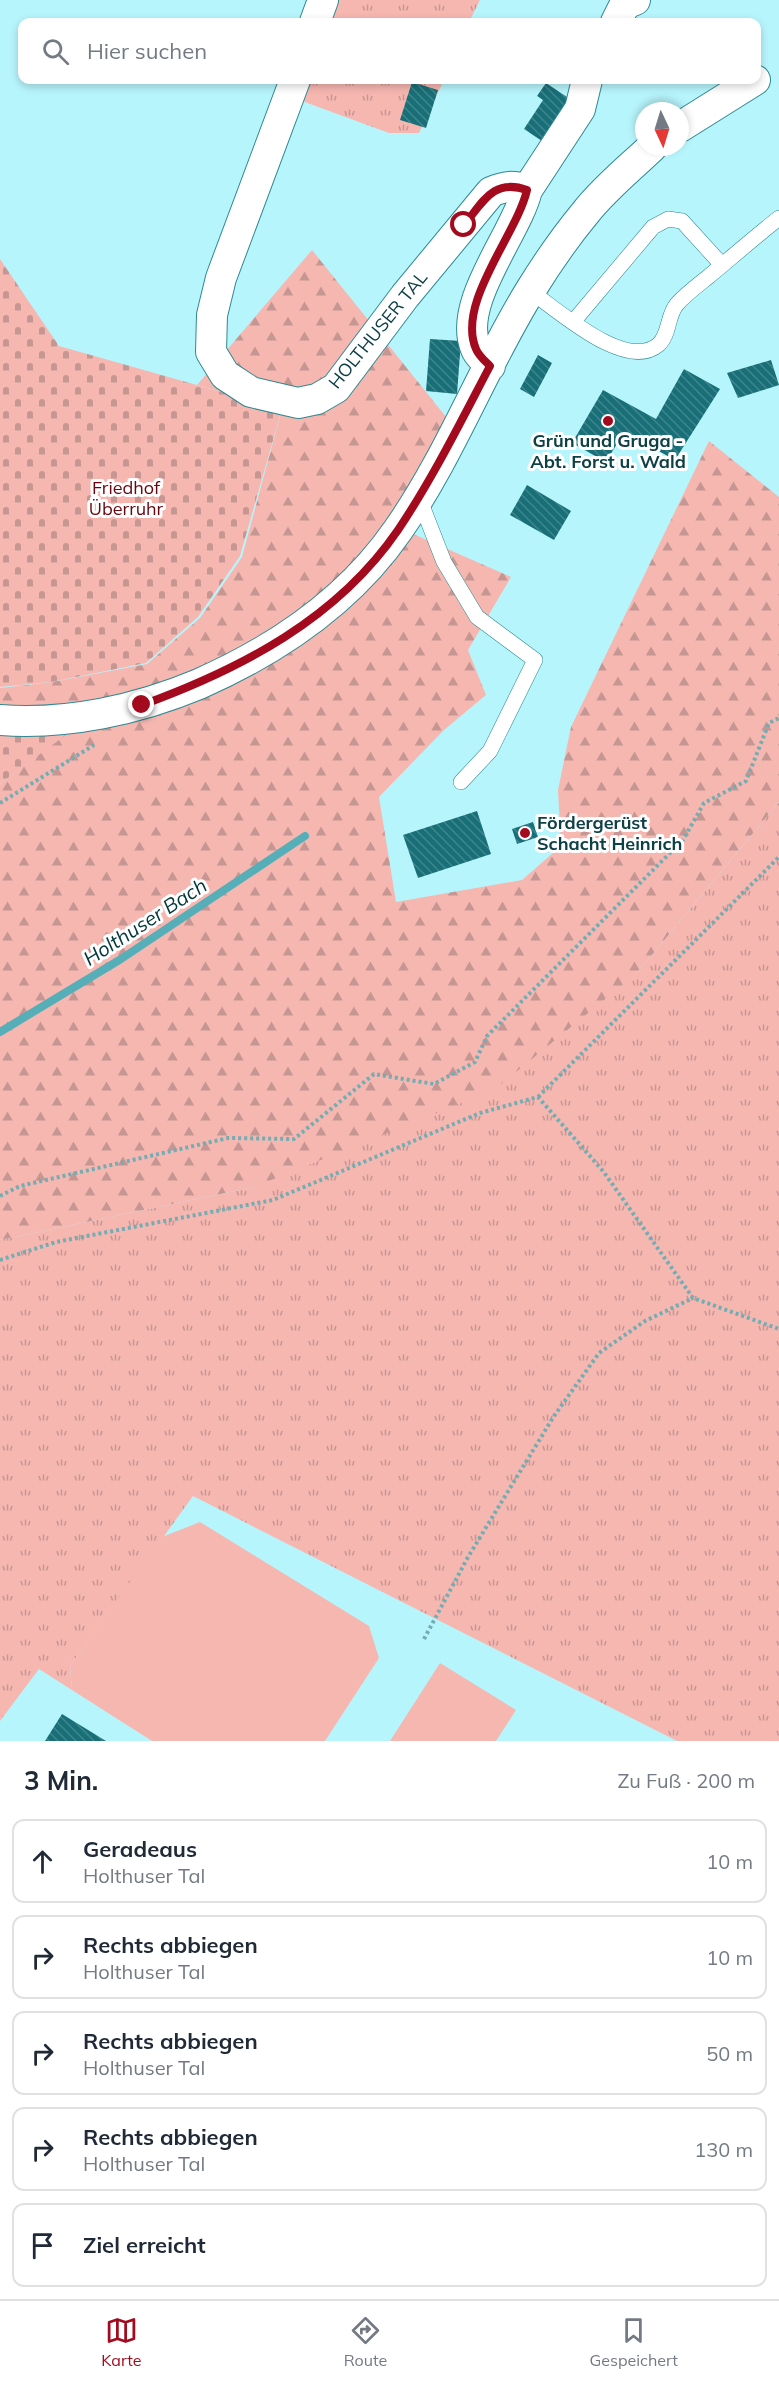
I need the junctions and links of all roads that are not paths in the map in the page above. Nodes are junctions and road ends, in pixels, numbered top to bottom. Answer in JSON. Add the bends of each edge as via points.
{"nodes":[{"id":1,"x":323,"y":0,"type":"edge"},
{"id":2,"x":635,"y":0,"type":"edge"},
{"id":3,"x":316,"y":18,"type":"edge"},
{"id":4,"x":618,"y":18,"type":"edge"},
{"id":5,"x":779,"y":68,"type":"edge"},
{"id":6,"x":761,"y":77,"type":"edge"},
{"id":7,"x":294,"y":84,"type":"edge"},
{"id":8,"x":586,"y":84,"type":"edge"},
{"id":9,"x":748,"y":84,"type":"edge"},
{"id":10,"x":689,"y":121,"type":"edge"},
{"id":11,"x":643,"y":156,"type":"edge"},
{"id":12,"x":527,"y":190,"type":"junction"},
{"id":13,"x":779,"y":219,"type":"edge"},
{"id":14,"x":722,"y":265,"type":"junction"},
{"id":15,"x":530,"y":291,"type":"junction"},
{"id":16,"x":573,"y":322,"type":"junction"},
{"id":17,"x":490,"y":366,"type":"junction"},
{"id":18,"x":419,"y":498,"type":"junction"},
{"id":19,"x":0,"y":720,"type":"edge"},
{"id":20,"x":461,"y":782,"type":"dead end"}],
"edges":[{"from":1,"to":3,"type":"street"},
{"from":2,"to":4,"type":"street","via":[[625,4]]},
{"from":5,"to":6,"type":"street"},
{"from":7,"to":12,"type":"street","name":"HOLTHUSER TAL","via":[[221,278],[212,315],[211,352],[225,375],[252,392],[298,403],[317,399],[336,388],[491,192],[506,186]]},
{"from":8,"to":12,"type":"street","via":[[580,109]]},
{"from":9,"to":10,"type":"street"},
{"from":11,"to":15,"type":"street","via":[[586,211]]},
{"from":12,"to":17,"type":"street","via":[[474,310],[472,336],[476,351]]},
{"from":13,"to":14,"type":"lane"},
{"from":14,"to":16,"type":"lane","via":[[676,305],[664,337],[649,349],[637,352],[612,346]]},
{"from":14,"to":16,"type":"lane","via":[[682,221],[668,219],[653,227]]},
{"from":15,"to":16,"type":"lane"},
{"from":15,"to":17,"type":"street"},
{"from":17,"to":18,"type":"street"},
{"from":18,"to":19,"type":"street","via":[[367,569],[332,603],[262,653],[222,674],[142,705],[56,719]]},
{"from":18,"to":20,"type":"lane","via":[[444,562],[477,617],[535,660],[490,751]]}]}
